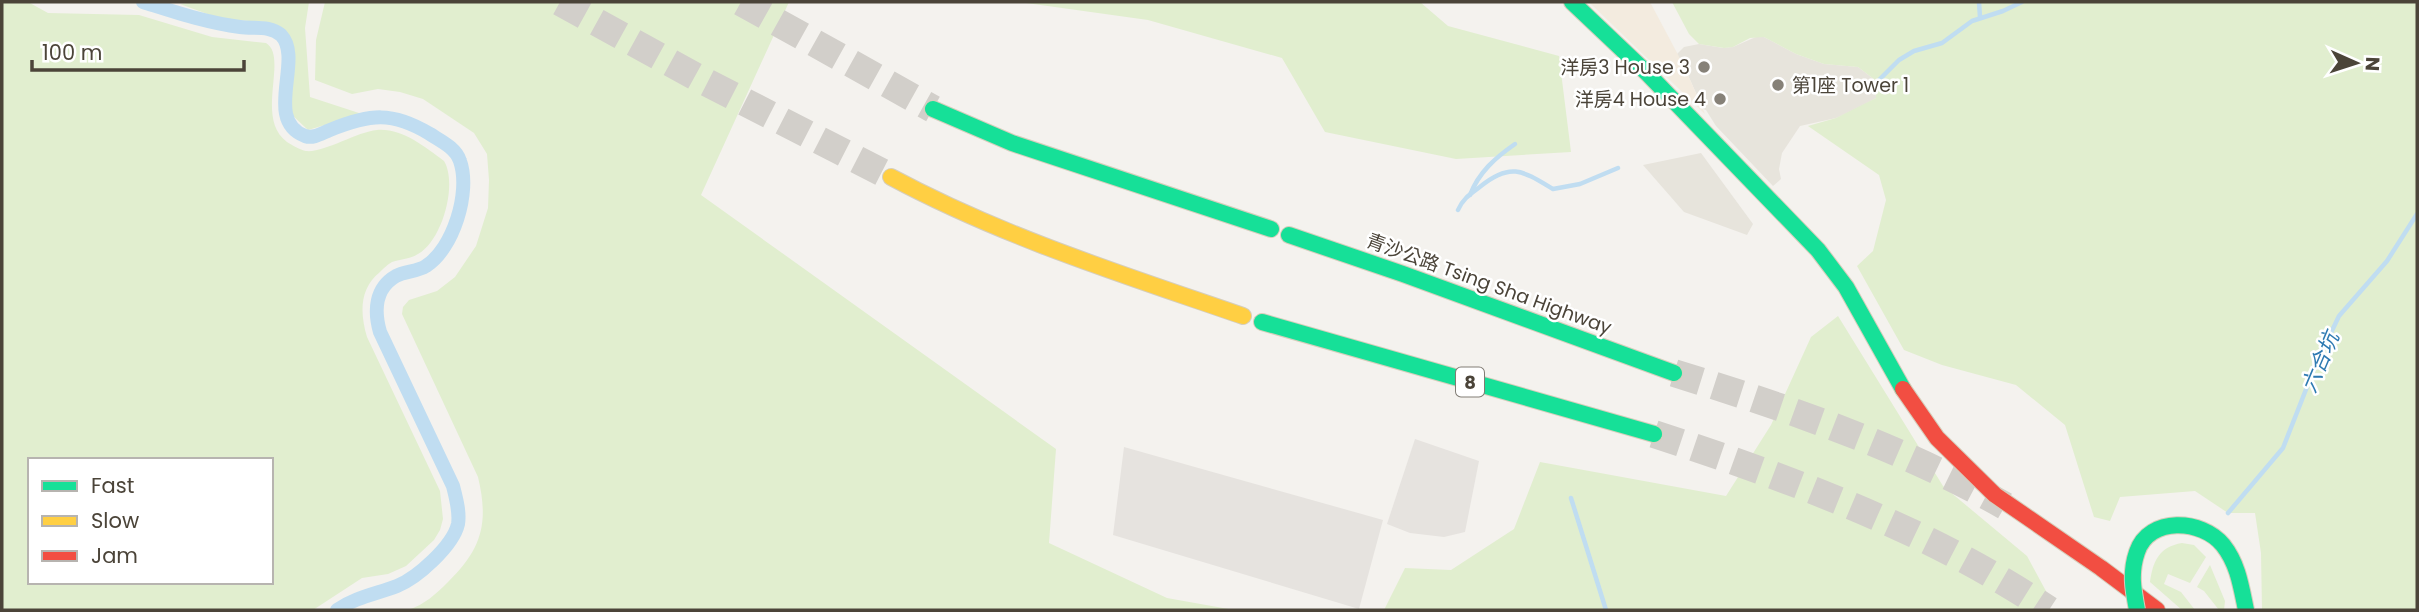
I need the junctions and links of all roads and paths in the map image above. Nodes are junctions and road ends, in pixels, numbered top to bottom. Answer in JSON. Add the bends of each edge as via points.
{"nodes":[{"id":1,"x":1572,"y":2,"type":"edge"},
{"id":2,"x":933,"y":109,"type":"tunnel mouth"},
{"id":3,"x":891,"y":177,"type":"tunnel mouth"},
{"id":4,"x":1271,"y":229,"type":"dead end"},
{"id":5,"x":1289,"y":235,"type":"dead end"},
{"id":6,"x":1243,"y":316,"type":"dead end"},
{"id":7,"x":1262,"y":323,"type":"dead end"},
{"id":8,"x":1674,"y":373,"type":"tunnel mouth"},
{"id":9,"x":1654,"y":434,"type":"tunnel mouth"},
{"id":10,"x":2137,"y":610,"type":"edge"},
{"id":11,"x":2157,"y":610,"type":"edge"},
{"id":12,"x":2246,"y":610,"type":"edge"}],
"edges":[{"from":1,"to":11,"type":"main road","via":[[1818,250],[1846,287],[1902,387],[1937,438],[1995,495]]},
{"from":2,"to":4,"type":"main road","via":[[975,130]]},
{"from":3,"to":6,"type":"main road","via":[[950,208],[1057,252]]},
{"from":5,"to":8,"type":"main road","name":"青沙公路 Tsing Sha Highway"},
{"from":7,"to":9,"type":"main road","number":"8"},
{"from":10,"to":12,"type":"main road","bridge":true,"via":[[2129,574],[2136,551],[2162,527],[2185,523],[2205,528],[2229,550],[2242,575]]}]}
